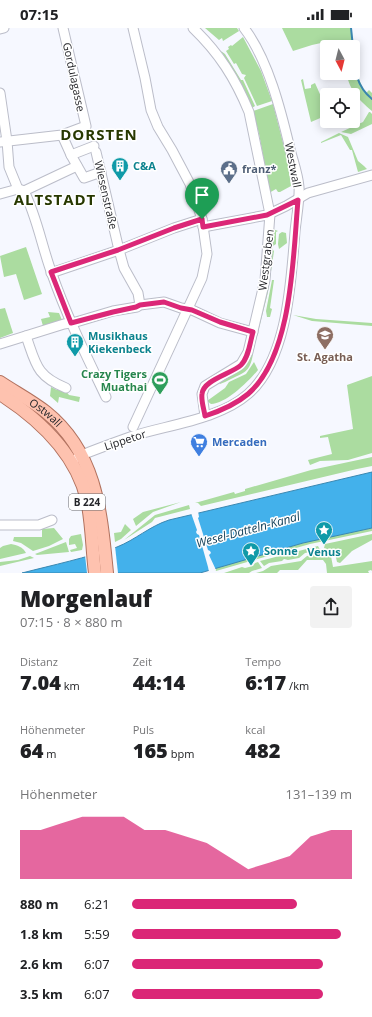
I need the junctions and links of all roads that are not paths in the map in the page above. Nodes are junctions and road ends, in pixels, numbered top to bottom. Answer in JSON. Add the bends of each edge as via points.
{"nodes":[{"id":1,"x":4,"y":28,"type":"edge"},
{"id":2,"x":64,"y":28,"type":"edge"},
{"id":3,"x":133,"y":28,"type":"edge"},
{"id":4,"x":193,"y":28,"type":"edge"},
{"id":5,"x":244,"y":28,"type":"edge"},
{"id":6,"x":0,"y":29,"type":"edge"},
{"id":7,"x":0,"y":93,"type":"edge"},
{"id":8,"x":62,"y":135,"type":"junction"},
{"id":9,"x":4,"y":141,"type":"edge"},
{"id":10,"x":71,"y":155,"type":"junction"},
{"id":11,"x":77,"y":166,"type":"junction"},
{"id":12,"x":101,"y":172,"type":"junction"},
{"id":13,"x":372,"y":175,"type":"edge"},
{"id":14,"x":21,"y":190,"type":"junction"},
{"id":15,"x":0,"y":194,"type":"edge"},
{"id":16,"x":298,"y":200,"type":"junction"},
{"id":17,"x":270,"y":214,"type":"junction"},
{"id":18,"x":202,"y":223,"type":"junction"},
{"id":19,"x":118,"y":250,"type":"junction"},
{"id":20,"x":51,"y":272,"type":"junction"},
{"id":21,"x":140,"y":305,"type":"junction"},
{"id":22,"x":187,"y":309,"type":"junction"},
{"id":23,"x":71,"y":323,"type":"junction"},
{"id":24,"x":253,"y":332,"type":"junction"},
{"id":25,"x":26,"y":336,"type":"junction"},
{"id":26,"x":0,"y":344,"type":"edge"},
{"id":27,"x":0,"y":382,"type":"edge"},
{"id":28,"x":66,"y":388,"type":"dead end"},
{"id":29,"x":0,"y":394,"type":"edge"},
{"id":30,"x":106,"y":397,"type":"dead end"},
{"id":31,"x":205,"y":416,"type":"junction"},
{"id":32,"x":181,"y":423,"type":"joint"},
{"id":33,"x":132,"y":427,"type":"dead end"},
{"id":34,"x":82,"y":455,"type":"junction"},
{"id":35,"x":71,"y":461,"type":"junction"},
{"id":36,"x":52,"y":520,"type":"dead end"},
{"id":37,"x":0,"y":525,"type":"edge"},
{"id":38,"x":94,"y":573,"type":"edge"},
{"id":39,"x":107,"y":573,"type":"edge"}],
"edges":[{"from":1,"to":6,"type":"street"},
{"from":2,"to":8,"type":"street","name":"Gordulagasse","via":[[86,126]]},
{"from":3,"to":18,"type":"street","via":[[151,110],[190,184]]},
{"from":4,"to":17,"type":"street","name":"Westgraben","via":[[215,51],[233,79],[249,112]]},
{"from":5,"to":16,"type":"street","name":"Westwall","via":[[260,55],[277,101],[296,172]]},
{"from":7,"to":9,"type":"street"},
{"from":8,"to":9,"type":"street"},
{"from":8,"to":10,"type":"street"},
{"from":9,"to":14,"type":"street","via":[[9,167]]},
{"from":10,"to":11,"type":"street"},
{"from":10,"to":12,"type":"street","name":"Wiesenstraße","via":[[95,149]]},
{"from":11,"to":12,"type":"street","via":[[84,178]]},
{"from":11,"to":14,"type":"street"},
{"from":12,"to":19,"type":"street","name":"Wiesenstraße"},
{"from":13,"to":16,"type":"street","via":[[308,193]]},
{"from":14,"to":15,"type":"street"},
{"from":14,"to":20,"type":"street","via":[[30,204]]},
{"from":16,"to":17,"type":"street"},
{"from":16,"to":31,"type":"street","name":"Westwall","via":[[290,285],[276,349],[260,380],[248,394],[224,409]]},
{"from":17,"to":18,"type":"street"},
{"from":17,"to":24,"type":"street","name":"Westgraben","via":[[265,280]]},
{"from":18,"to":19,"type":"street","via":[[174,228]]},
{"from":18,"to":22,"type":"street","via":[[207,254],[205,269]]},
{"from":19,"to":20,"type":"street"},
{"from":19,"to":21,"type":"street","name":"Wiesenstraße","via":[[124,268],[138,293]]},
{"from":20,"to":23,"type":"street"},
{"from":21,"to":22,"type":"street","via":[[164,302]]},
{"from":21,"to":23,"type":"street"},
{"from":22,"to":24,"type":"street"},
{"from":22,"to":33,"type":"street"},
{"from":23,"to":25,"type":"street"},
{"from":23,"to":30,"type":"street"},
{"from":24,"to":31,"type":"street","name":"Westgraben","via":[[248,352],[241,364],[205,386],[202,394]]},
{"from":25,"to":26,"type":"street"},
{"from":25,"to":28,"type":"street","via":[[40,370],[55,383]]},
{"from":27,"to":34,"type":"main road","name":"Ostwall","number":"B 224","via":[[54,419]]},
{"from":29,"to":35,"type":"main road","name":"Ostwall","number":"B 224","via":[[18,405],[41,425]]},
{"from":31,"to":32,"type":"street","name":"Westwall"},
{"from":32,"to":34,"type":"street","name":"Lippetor","via":[[133,436]]},
{"from":34,"to":35,"type":"street","name":"Lippetor"},
{"from":34,"to":39,"type":"main road","number":"B 224","via":[[98,497]]},
{"from":35,"to":38,"type":"main road","number":"B 224","via":[[87,501]]},
{"from":36,"to":37,"type":"street","via":[[39,525]]}]}
